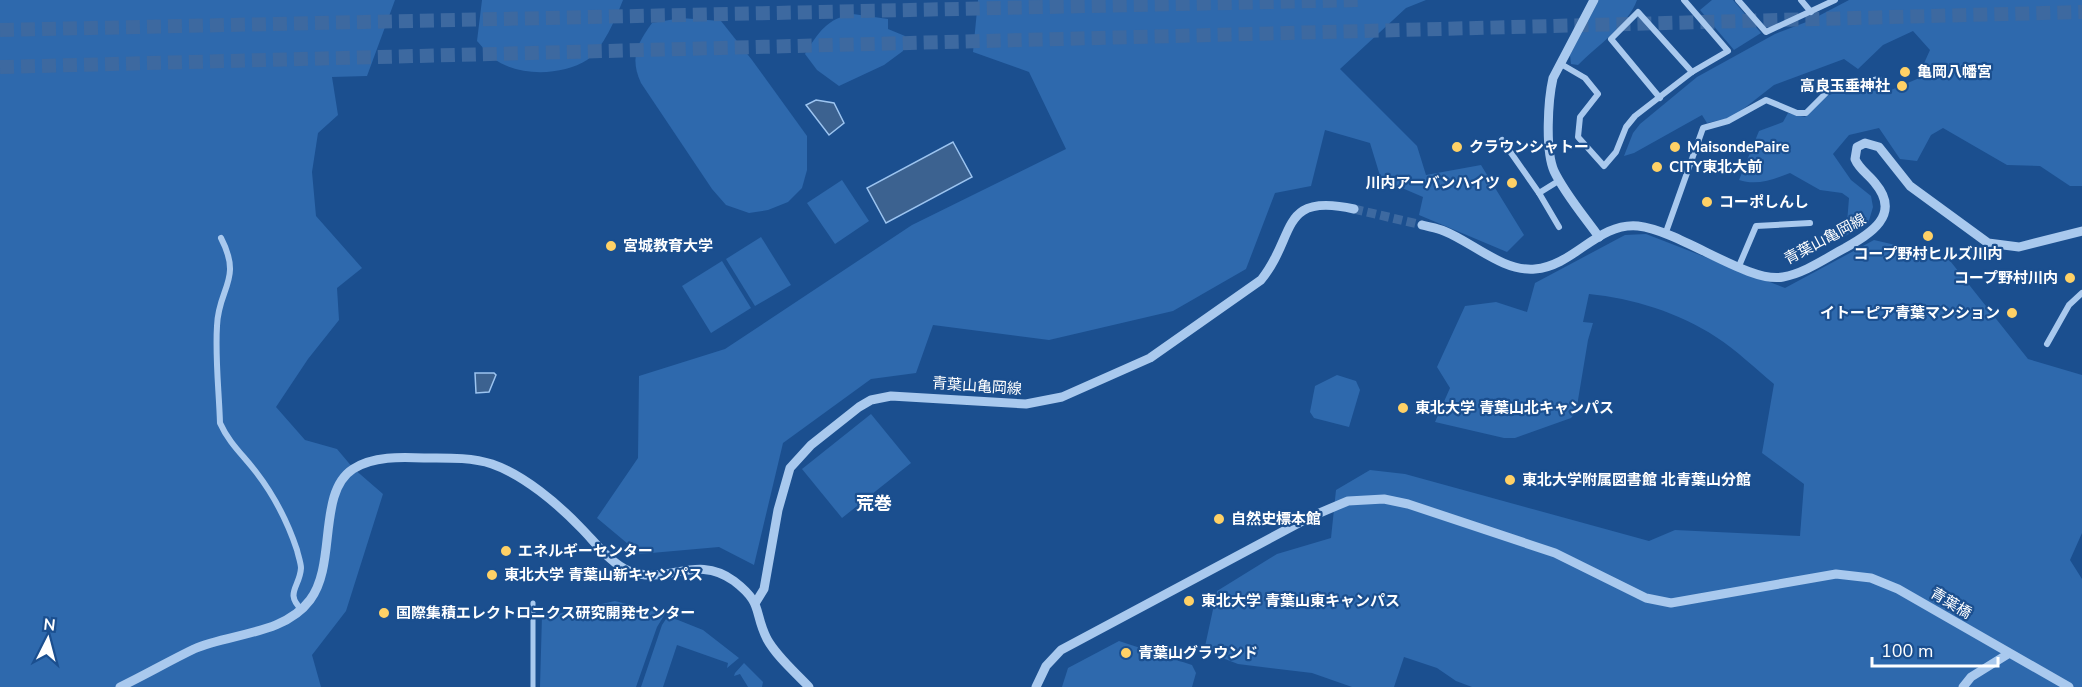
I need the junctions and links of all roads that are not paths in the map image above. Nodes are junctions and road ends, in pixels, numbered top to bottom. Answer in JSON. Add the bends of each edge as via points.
{"nodes":[{"id":1,"x":1594,"y":0,"type":"edge"},
{"id":2,"x":1684,"y":0,"type":"edge"},
{"id":3,"x":1738,"y":0,"type":"edge"},
{"id":4,"x":1801,"y":0,"type":"edge"},
{"id":5,"x":1835,"y":0,"type":"edge"},
{"id":6,"x":1811,"y":12,"type":"junction"},
{"id":7,"x":1561,"y":63,"type":"junction"},
{"id":8,"x":1692,"y":72,"type":"junction"},
{"id":9,"x":1879,"y":79,"type":"dead end"},
{"id":10,"x":1660,"y":98,"type":"junction"},
{"id":11,"x":1502,"y":140,"type":"dead end"},
{"id":12,"x":1560,"y":180,"type":"junction"},
{"id":13,"x":1539,"y":193,"type":"junction"},
{"id":14,"x":1354,"y":209,"type":"tunnel mouth"},
{"id":15,"x":1810,"y":223,"type":"dead end"},
{"id":16,"x":1422,"y":225,"type":"tunnel mouth"},
{"id":17,"x":1559,"y":227,"type":"dead end"},
{"id":18,"x":2082,"y":231,"type":"edge"},
{"id":19,"x":1666,"y":232,"type":"junction"},
{"id":20,"x":1599,"y":237,"type":"junction"},
{"id":21,"x":221,"y":238,"type":"dead end"},
{"id":22,"x":1738,"y":266,"type":"junction"},
{"id":23,"x":2082,"y":293,"type":"edge"},
{"id":24,"x":2047,"y":344,"type":"dead end"},
{"id":25,"x":756,"y":602,"type":"junction"},
{"id":26,"x":533,"y":603,"type":"dead end"},
{"id":27,"x":302,"y":609,"type":"junction"},
{"id":28,"x":2008,"y":654,"type":"junction"},
{"id":29,"x":120,"y":687,"type":"edge"},
{"id":30,"x":533,"y":687,"type":"edge"},
{"id":31,"x":809,"y":687,"type":"edge"},
{"id":32,"x":1036,"y":687,"type":"edge"},
{"id":33,"x":1963,"y":687,"type":"edge"},
{"id":34,"x":2069,"y":687,"type":"edge"}],
"edges":[{"from":1,"to":7,"type":"street"},
{"from":2,"to":8,"type":"street","via":[[1728,51]]},
{"from":3,"to":6,"type":"street","via":[[1766,32]]},
{"from":4,"to":6,"type":"street"},
{"from":5,"to":6,"type":"street"},
{"from":7,"to":10,"type":"street","via":[[1585,78],[1598,94],[1580,117],[1578,137],[1604,165],[1616,152],[1635,116]]},
{"from":7,"to":12,"type":"street","via":[[1550,91],[1550,157]]},
{"from":8,"to":10,"type":"street"},
{"from":8,"to":10,"type":"street","via":[[1638,12],[1611,39]]},
{"from":9,"to":19,"type":"street","via":[[1830,89],[1806,113],[1766,100],[1728,121],[1703,128]]},
{"from":11,"to":13,"type":"street"},
{"from":12,"to":13,"type":"street"},
{"from":12,"to":20,"type":"street"},
{"from":13,"to":17,"type":"street"},
{"from":14,"to":25,"type":"street","name":"青葉山亀岡線","via":[[1325,203],[1300,212],[1261,279],[1150,358],[1062,397],[1026,404],[891,396],[859,407],[811,445],[790,468],[764,589]]},
{"from":15,"to":22,"type":"street","via":[[1756,226]]},
{"from":16,"to":20,"type":"street","name":"青葉山亀岡線","via":[[1443,231],[1511,266],[1532,270],[1560,262]]},
{"from":18,"to":22,"type":"street","name":"青葉山亀岡線","via":[[2019,247],[1988,243],[1910,186],[1879,147],[1865,143],[1857,147],[1855,159],[1881,190],[1883,199],[1882,218],[1873,232],[1782,278]]},
{"from":19,"to":20,"type":"street","name":"青葉山亀岡線","via":[[1629,225]]},
{"from":19,"to":22,"type":"street","name":"青葉山亀岡線"},
{"from":21,"to":27,"type":"street","via":[[231,271],[216,324],[220,423],[279,509],[301,567],[292,595]]},
{"from":23,"to":24,"type":"street","via":[[2069,305]]},
{"from":25,"to":27,"type":"street","via":[[733,580],[710,569],[691,568],[660,575],[627,570],[549,500],[492,464],[416,458],[381,459],[362,464],[343,477],[334,493],[323,572],[315,593]]},
{"from":25,"to":31,"type":"street","via":[[767,638]]},
{"from":26,"to":30,"type":"street"},
{"from":27,"to":29,"type":"street","via":[[276,624],[195,648]]},
{"from":28,"to":32,"type":"street","name":"青葉橋","via":[[1898,589],[1871,578],[1836,574],[1697,601],[1659,602],[1555,553],[1408,504],[1366,499],[1329,507],[1296,523],[1061,650],[1046,666]]},
{"from":28,"to":33,"type":"street","via":[[1971,677]]},
{"from":28,"to":34,"type":"street","name":"青葉橋"}]}
